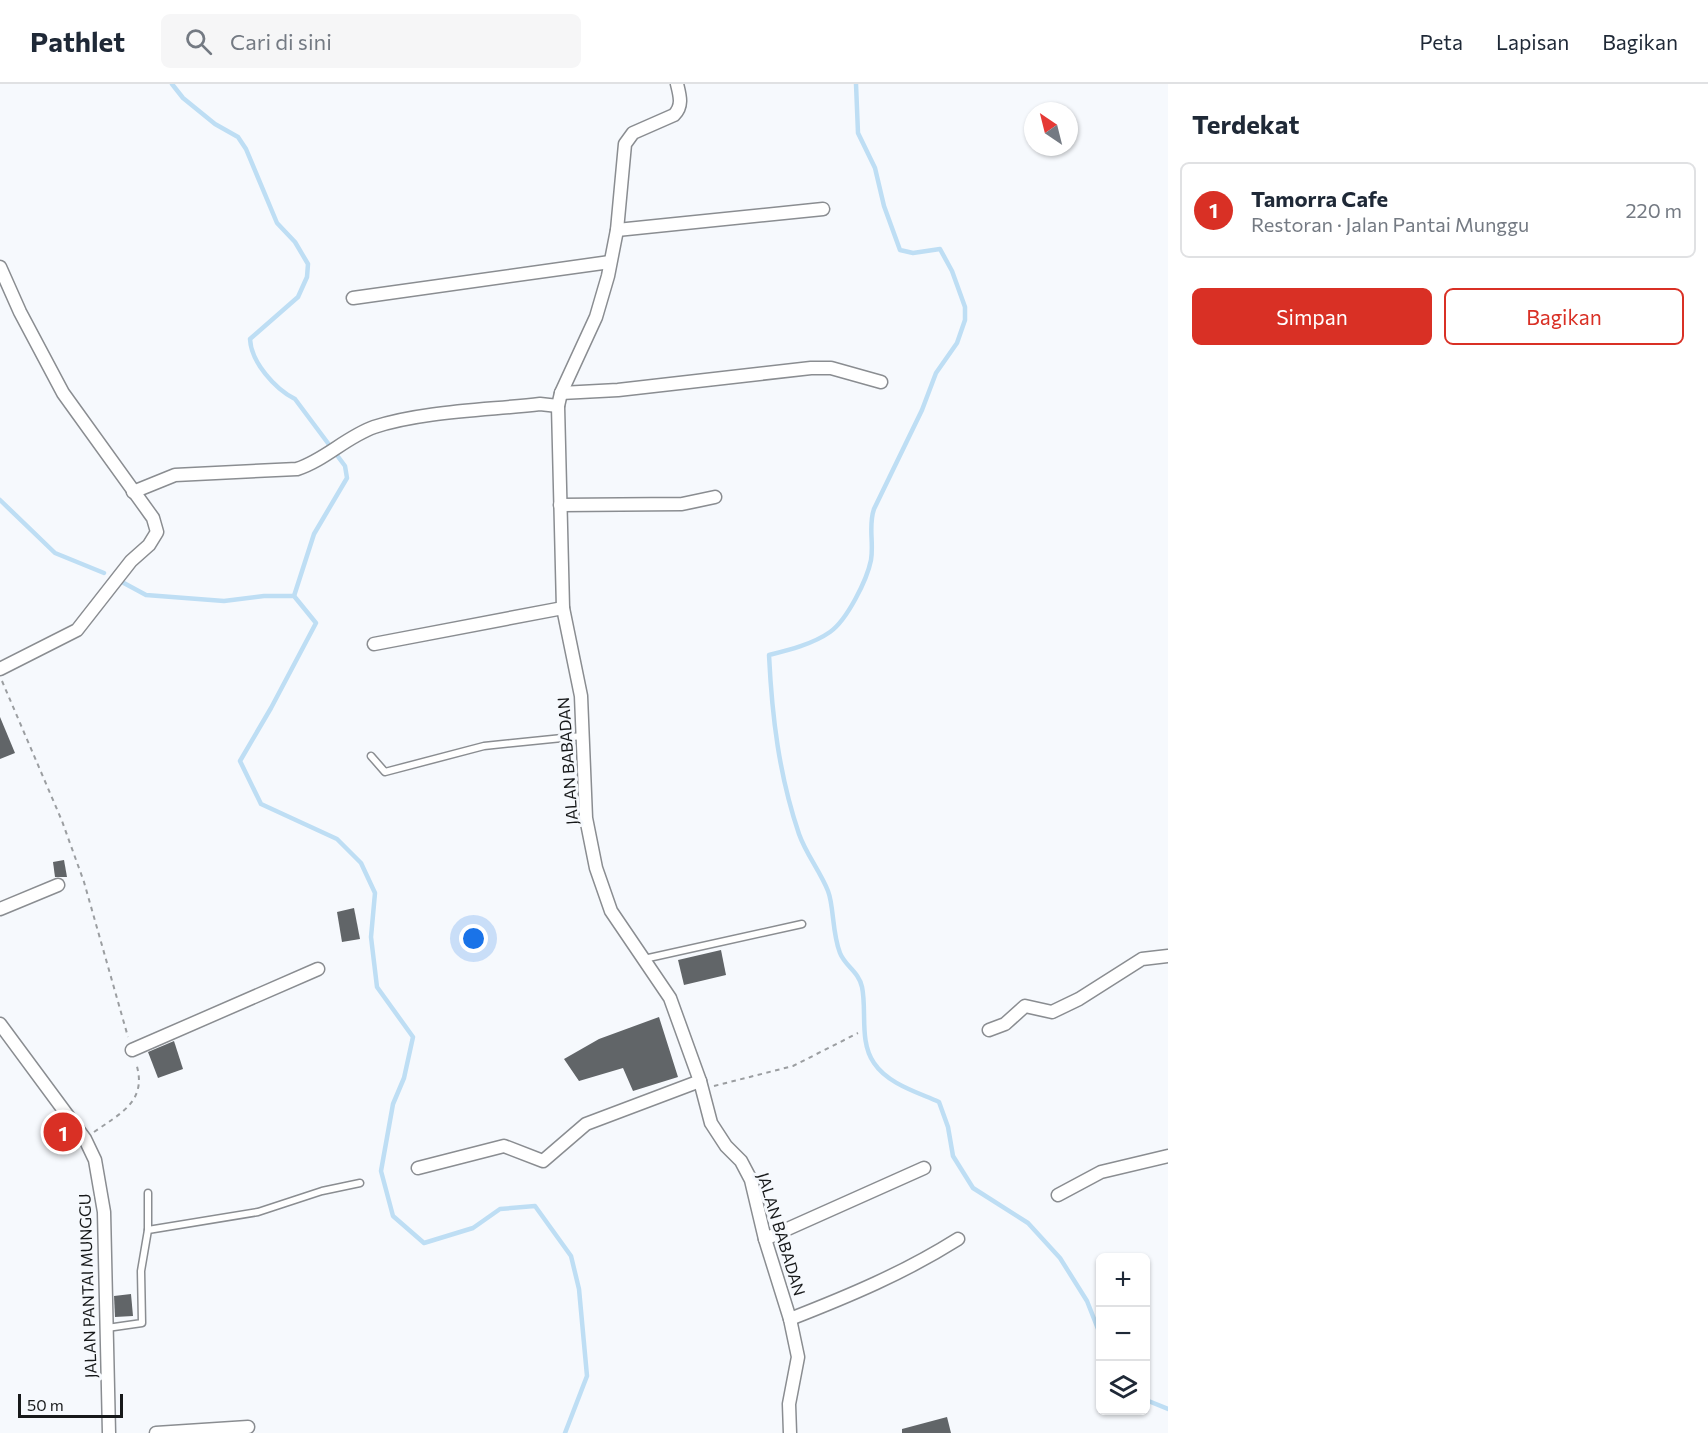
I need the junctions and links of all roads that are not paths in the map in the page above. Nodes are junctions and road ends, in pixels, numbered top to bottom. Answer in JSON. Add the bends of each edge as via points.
{"nodes":[{"id":1,"x":677,"y":84,"type":"edge"},
{"id":2,"x":823,"y":209,"type":"dead end"},
{"id":3,"x":617,"y":230,"type":"junction"},
{"id":4,"x":610,"y":262,"type":"junction"},
{"id":5,"x":0,"y":267,"type":"edge"},
{"id":6,"x":353,"y":298,"type":"dead end"},
{"id":7,"x":881,"y":382,"type":"dead end"},
{"id":8,"x":561,"y":393,"type":"junction"},
{"id":9,"x":558,"y":406,"type":"junction"},
{"id":10,"x":133,"y":492,"type":"junction"},
{"id":11,"x":715,"y":497,"type":"dead end"},
{"id":12,"x":560,"y":505,"type":"junction"},
{"id":13,"x":563,"y":608,"type":"junction"},
{"id":14,"x":374,"y":644,"type":"dead end"},
{"id":15,"x":0,"y":669,"type":"edge"},
{"id":16,"x":582,"y":736,"type":"junction"},
{"id":17,"x":371,"y":756,"type":"dead end"},
{"id":18,"x":58,"y":885,"type":"dead end"},
{"id":19,"x":0,"y":909,"type":"edge"},
{"id":20,"x":802,"y":924,"type":"dead end"},
{"id":21,"x":1168,"y":956,"type":"edge"},
{"id":22,"x":643,"y":959,"type":"junction"},
{"id":23,"x":318,"y":969,"type":"dead end"},
{"id":24,"x":0,"y":1024,"type":"edge"},
{"id":25,"x":989,"y":1030,"type":"dead end"},
{"id":26,"x":132,"y":1050,"type":"road end"},
{"id":27,"x":701,"y":1085,"type":"junction"},
{"id":28,"x":1168,"y":1156,"type":"edge"},
{"id":29,"x":418,"y":1168,"type":"dead end"},
{"id":30,"x":924,"y":1168,"type":"dead end"},
{"id":31,"x":360,"y":1184,"type":"dead end"},
{"id":32,"x":148,"y":1193,"type":"dead end"},
{"id":33,"x":1058,"y":1195,"type":"dead end"},
{"id":34,"x":148,"y":1230,"type":"junction"},
{"id":35,"x":765,"y":1239,"type":"junction"},
{"id":36,"x":958,"y":1239,"type":"dead end"},
{"id":37,"x":790,"y":1319,"type":"junction"},
{"id":38,"x":106,"y":1328,"type":"junction"},
{"id":39,"x":248,"y":1427,"type":"dead end"},
{"id":40,"x":109,"y":1433,"type":"edge"},
{"id":41,"x":156,"y":1433,"type":"edge"},
{"id":42,"x":790,"y":1433,"type":"edge"}],
"edges":[{"from":1,"to":3,"type":"street","name":"JALAN BABADAN","via":[[681,102],[674,116],[633,133],[625,144]]},
{"from":2,"to":3,"type":"street"},
{"from":3,"to":4,"type":"street","name":"JALAN BABADAN"},
{"from":4,"to":6,"type":"street"},
{"from":4,"to":8,"type":"street","name":"JALAN BABADAN","via":[[596,317]]},
{"from":5,"to":10,"type":"street","via":[[63,393]]},
{"from":7,"to":8,"type":"street","via":[[831,368],[811,368]]},
{"from":8,"to":9,"type":"street","name":"JALAN BABADAN"},
{"from":9,"to":10,"type":"street","via":[[540,404],[410,419],[352,436],[312,464],[297,469],[175,475]]},
{"from":9,"to":12,"type":"street","name":"JALAN BABADAN"},
{"from":10,"to":15,"type":"street","via":[[153,518],[157,532],[149,545],[131,561],[77,630]]},
{"from":11,"to":12,"type":"street","via":[[682,504]]},
{"from":12,"to":13,"type":"street","name":"JALAN BABADAN"},
{"from":13,"to":14,"type":"street"},
{"from":13,"to":16,"type":"street","name":"JALAN BABADAN","via":[[581,696]]},
{"from":16,"to":17,"type":"lane","via":[[484,746],[385,772]]},
{"from":16,"to":22,"type":"street","name":"JALAN BABADAN","via":[[586,818],[596,868],[611,911]]},
{"from":18,"to":19,"type":"street"},
{"from":20,"to":22,"type":"lane"},
{"from":21,"to":25,"type":"street","via":[[1142,959],[1052,1012],[1025,1006],[1005,1024]]},
{"from":22,"to":27,"type":"street","name":"JALAN BABADAN","via":[[670,998]]},
{"from":23,"to":26,"type":"street"},
{"from":24,"to":38,"type":"street","name":"JALAN PANTAI MUNGGU","via":[[85,1139],[95,1160],[104,1212]]},
{"from":27,"to":29,"type":"street","via":[[586,1124],[543,1161],[504,1146]]},
{"from":27,"to":35,"type":"street","name":"JALAN BABADAN","via":[[711,1123],[751,1180]]},
{"from":28,"to":33,"type":"street","via":[[1101,1172]]},
{"from":30,"to":35,"type":"street"},
{"from":31,"to":34,"type":"lane","via":[[322,1191],[258,1212]]},
{"from":32,"to":34,"type":"lane"},
{"from":34,"to":38,"type":"lane","via":[[141,1271],[142,1323]]},
{"from":35,"to":37,"type":"street","name":"JALAN BABADAN"},
{"from":36,"to":37,"type":"street","via":[[867,1289]]},
{"from":37,"to":42,"type":"street","name":"JALAN BABADAN","via":[[798,1357],[789,1404]]},
{"from":38,"to":40,"type":"street","name":"JALAN PANTAI MUNGGU"},
{"from":39,"to":41,"type":"street"}]}
